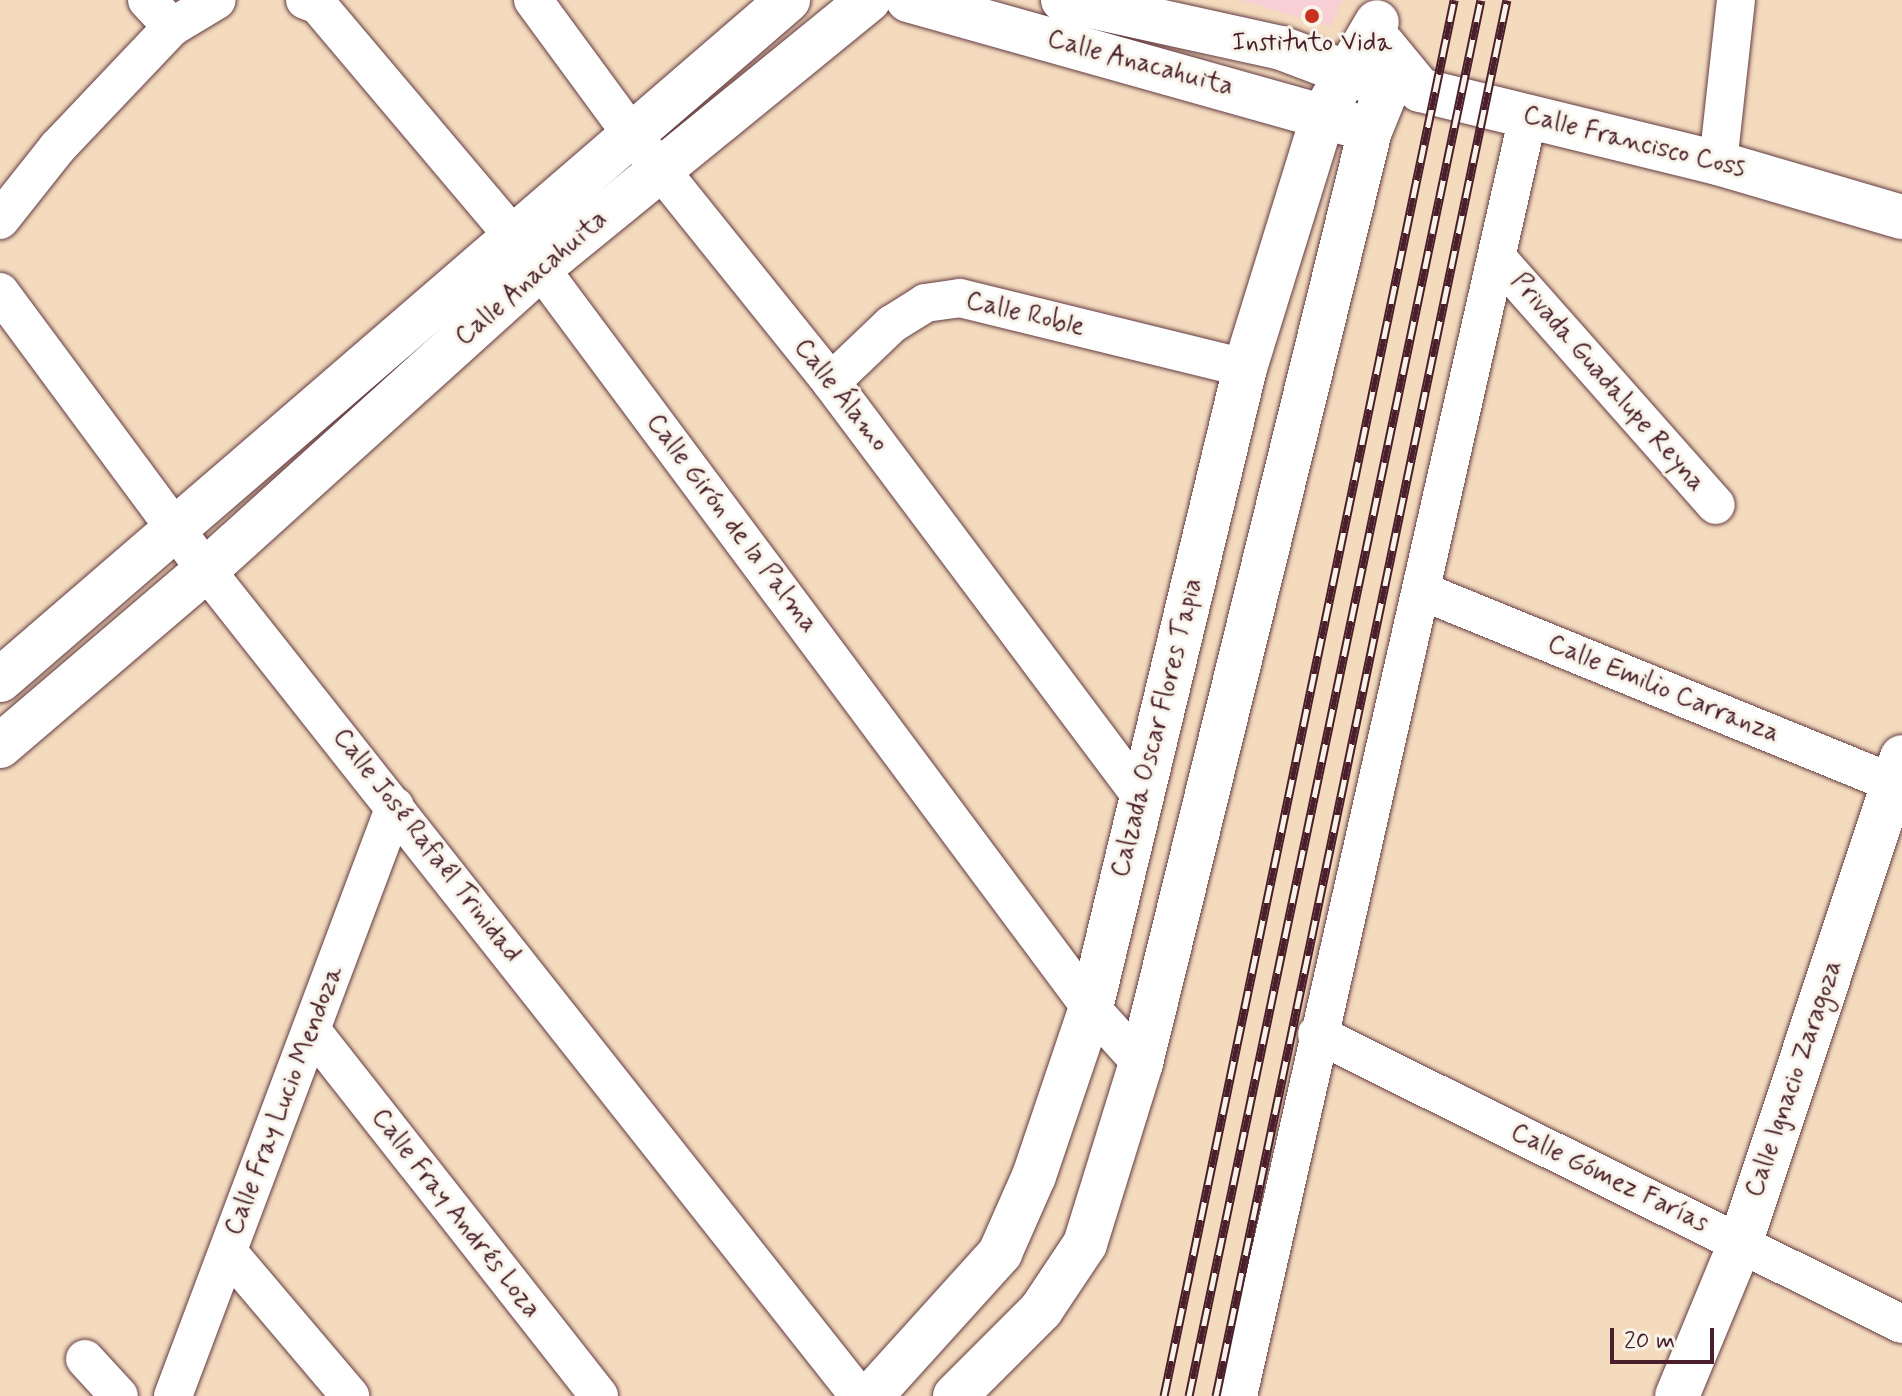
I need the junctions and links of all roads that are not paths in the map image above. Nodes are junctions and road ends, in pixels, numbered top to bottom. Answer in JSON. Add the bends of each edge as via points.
{"nodes":[{"id":1,"x":217,"y":0,"type":"edge"},
{"id":2,"x":533,"y":0,"type":"edge"},
{"id":3,"x":788,"y":0,"type":"edge"},
{"id":4,"x":869,"y":0,"type":"edge"},
{"id":5,"x":908,"y":0,"type":"edge"},
{"id":6,"x":1063,"y":0,"type":"edge"},
{"id":7,"x":1736,"y":0,"type":"edge"},
{"id":8,"x":312,"y":2,"type":"edge"},
{"id":9,"x":160,"y":14,"type":"edge"},
{"id":10,"x":1385,"y":45,"type":"edge"},
{"id":11,"x":1347,"y":70,"type":"junction"},
{"id":12,"x":1324,"y":113,"type":"junction"},
{"id":13,"x":1528,"y":116,"type":"junction"},
{"id":14,"x":1370,"y":131,"type":"junction"},
{"id":15,"x":630,"y":132,"type":"junction"},
{"id":16,"x":1718,"y":163,"type":"junction"},
{"id":17,"x":660,"y":170,"type":"junction"},
{"id":18,"x":1902,"y":217,"type":"edge"},
{"id":19,"x":0,"y":220,"type":"edge"},
{"id":20,"x":527,"y":252,"type":"junction"},
{"id":21,"x":1499,"y":260,"type":"junction"},
{"id":22,"x":0,"y":292,"type":"edge"},
{"id":23,"x":1245,"y":368,"type":"junction"},
{"id":24,"x":831,"y":382,"type":"junction"},
{"id":25,"x":1716,"y":505,"type":"dead end"},
{"id":26,"x":175,"y":528,"type":"junction"},
{"id":27,"x":206,"y":570,"type":"junction"},
{"id":28,"x":1424,"y":592,"type":"junction"},
{"id":29,"x":0,"y":680,"type":"edge"},
{"id":30,"x":0,"y":746,"type":"edge"},
{"id":31,"x":1899,"y":776,"type":"edge"},
{"id":32,"x":1141,"y":796,"type":"junction"},
{"id":33,"x":395,"y":806,"type":"junction"},
{"id":34,"x":1091,"y":1008,"type":"junction"},
{"id":35,"x":312,"y":1031,"type":"junction"},
{"id":36,"x":1317,"y":1034,"type":"junction"},
{"id":37,"x":1141,"y":1063,"type":"junction"},
{"id":38,"x":1740,"y":1244,"type":"junction"},
{"id":39,"x":228,"y":1252,"type":"junction"},
{"id":40,"x":1902,"y":1324,"type":"edge"},
{"id":41,"x":85,"y":1359,"type":"dead end"},
{"id":42,"x":119,"y":1396,"type":"edge"},
{"id":43,"x":173,"y":1396,"type":"edge"},
{"id":44,"x":350,"y":1396,"type":"edge"},
{"id":45,"x":599,"y":1396,"type":"edge"},
{"id":46,"x":859,"y":1396,"type":"edge"},
{"id":47,"x":871,"y":1396,"type":"edge"},
{"id":48,"x":955,"y":1396,"type":"edge"},
{"id":49,"x":1238,"y":1396,"type":"edge"},
{"id":50,"x":1677,"y":1396,"type":"edge"}],
"edges":[{"from":1,"to":9,"type":"street"},
{"from":2,"to":15,"type":"street","name":"Calle Álamo"},
{"from":3,"to":15,"type":"street","name":"Calle Anacahuita"},
{"from":4,"to":17,"type":"street","name":"Calle Anacahuita"},
{"from":5,"to":12,"type":"street","name":"Calle Anacahuita"},
{"from":6,"to":11,"type":"street","name":"Calle Anacahuita","via":[[1281,48]]},
{"from":7,"to":16,"type":"street"},
{"from":8,"to":20,"type":"street","name":"Calle Girón de la Palma"},
{"from":9,"to":19,"type":"street"},
{"from":10,"to":11,"type":"street","name":"Calle Anacahuita"},
{"from":10,"to":13,"type":"street","name":"Calle Francisco Coss","via":[[1420,90]]},
{"from":10,"to":14,"type":"street"},
{"from":11,"to":12,"type":"street","name":"Calzada Oscar Flores Tapia"},
{"from":12,"to":14,"type":"street","name":"Calle Anacahuita"},
{"from":12,"to":23,"type":"street","name":"Calzada Oscar Flores Tapia"},
{"from":13,"to":16,"type":"street","name":"Calle Francisco Coss"},
{"from":13,"to":21,"type":"street"},
{"from":14,"to":37,"type":"street"},
{"from":15,"to":17,"type":"street","name":"Calle Álamo"},
{"from":15,"to":20,"type":"street","name":"Calle Anacahuita"},
{"from":16,"to":18,"type":"street","name":"Calle Francisco Coss"},
{"from":17,"to":20,"type":"street","name":"Calle Anacahuita"},
{"from":17,"to":24,"type":"street","name":"Calle Álamo"},
{"from":20,"to":26,"type":"street","name":"Calle Anacahuita"},
{"from":20,"to":27,"type":"street","name":"Calle Anacahuita"},
{"from":20,"to":34,"type":"street","name":"Calle Girón de la Palma"},
{"from":21,"to":25,"type":"street","name":"Privada Guadalupe Reyna"},
{"from":21,"to":28,"type":"street"},
{"from":22,"to":26,"type":"street","name":"Calle José Rafaél Trinidad"},
{"from":23,"to":24,"type":"street","name":"Calle Roble","via":[[960,298],[925,303],[892,324]]},
{"from":23,"to":32,"type":"street","name":"Calzada Oscar Flores Tapia"},
{"from":24,"to":32,"type":"street","name":"Calle Álamo"},
{"from":26,"to":27,"type":"street","name":"Calle José Rafaél Trinidad"},
{"from":26,"to":29,"type":"street","name":"Calle Anacahuita"},
{"from":27,"to":30,"type":"street","name":"Calle Anacahuita"},
{"from":27,"to":33,"type":"street","name":"Calle José Rafaél Trinidad"},
{"from":28,"to":31,"type":"street","name":"Calle Emilio Carranza"},
{"from":28,"to":36,"type":"street"},
{"from":31,"to":38,"type":"street","name":"Calle Ignacio Zaragoza"},
{"from":32,"to":34,"type":"street","name":"Calzada Oscar Flores Tapia"},
{"from":33,"to":35,"type":"street","name":"Calle Fray Lucio Mendoza"},
{"from":33,"to":46,"type":"street","name":"Calle José Rafaél Trinidad"},
{"from":34,"to":37,"type":"street","name":"Calle Girón de la Palma"},
{"from":34,"to":47,"type":"street","name":"Calzada Oscar Flores Tapia","via":[[1034,1176],[1000,1253]]},
{"from":35,"to":39,"type":"street","name":"Calle Fray Lucio Mendoza"},
{"from":35,"to":45,"type":"street","name":"Calle Fray Andrés Loza"},
{"from":36,"to":38,"type":"street","name":"Calle Gómez Farías"},
{"from":36,"to":49,"type":"street"},
{"from":37,"to":48,"type":"street","via":[[1085,1244],[1041,1310]]},
{"from":38,"to":40,"type":"street","name":"Calle Gómez Farías"},
{"from":38,"to":50,"type":"street","name":"Calle Ignacio Zaragoza"},
{"from":39,"to":43,"type":"street","name":"Calle Fray Lucio Mendoza"},
{"from":39,"to":44,"type":"street"},
{"from":41,"to":42,"type":"street"}]}
